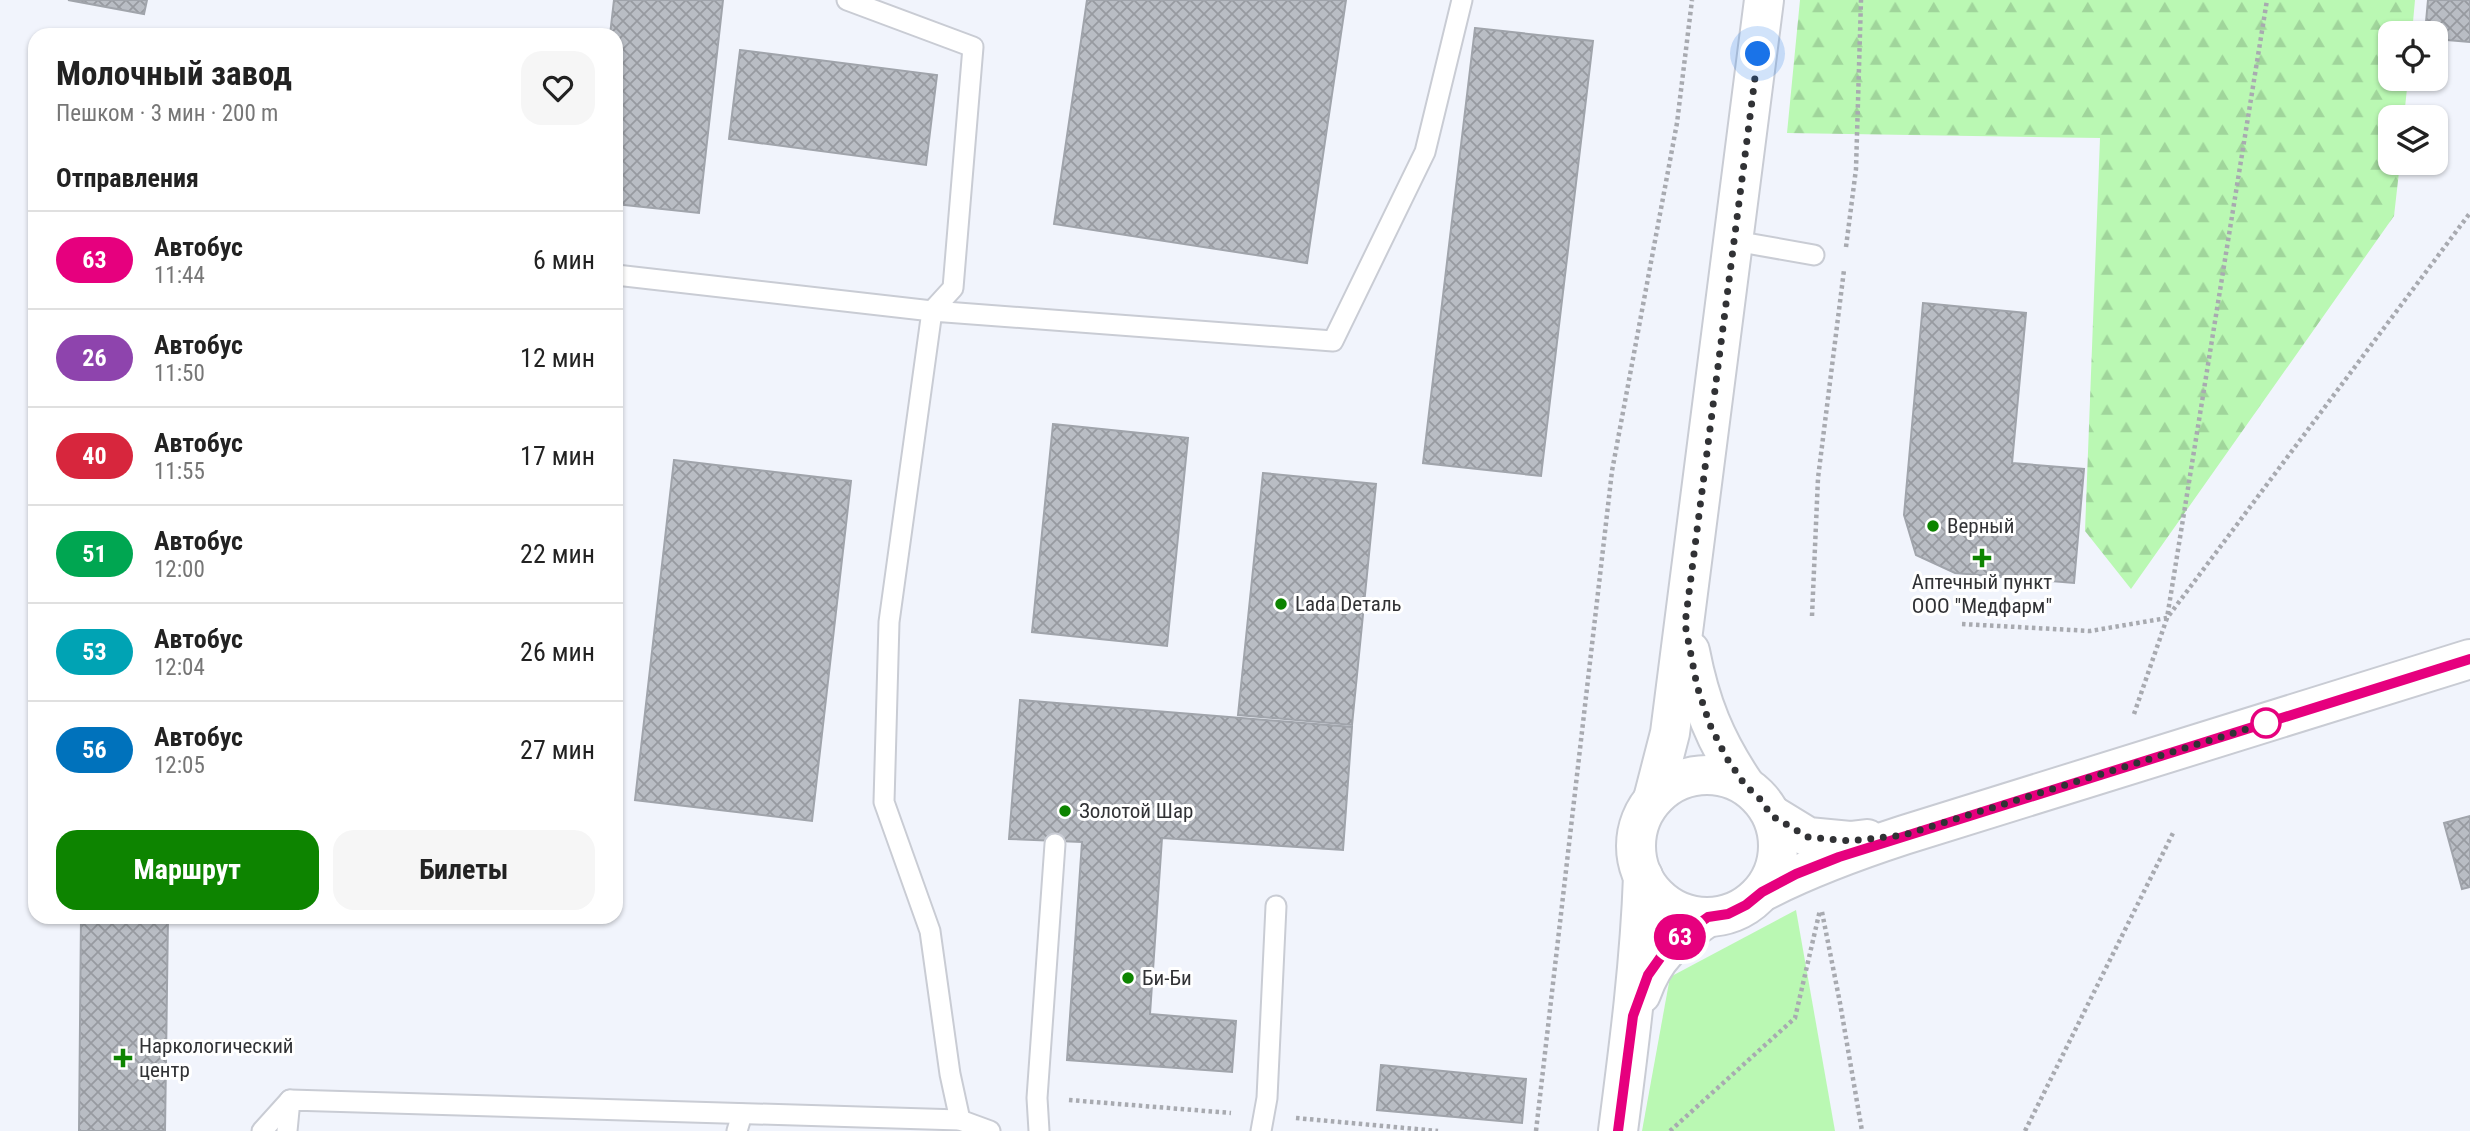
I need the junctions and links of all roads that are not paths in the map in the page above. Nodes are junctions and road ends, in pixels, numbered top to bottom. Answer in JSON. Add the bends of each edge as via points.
{"nodes":[{"id":1,"x":847,"y":0,"type":"edge"},
{"id":2,"x":1462,"y":0,"type":"edge"},
{"id":3,"x":1764,"y":0,"type":"edge"},
{"id":4,"x":1735,"y":241,"type":"junction"},
{"id":5,"x":1814,"y":255,"type":"dead end"},
{"id":6,"x":623,"y":276,"type":"edge"},
{"id":7,"x":932,"y":311,"type":"junction"},
{"id":8,"x":1685,"y":624,"type":"junction"},
{"id":9,"x":2470,"y":659,"type":"edge"},
{"id":10,"x":1745,"y":785,"type":"junction"},
{"id":11,"x":1653,"y":800,"type":"junction"},
{"id":12,"x":1772,"y":816,"type":"junction"},
{"id":13,"x":1904,"y":835,"type":"junction"},
{"id":14,"x":1055,"y":844,"type":"dead end"},
{"id":15,"x":1643,"y":876,"type":"junction"},
{"id":16,"x":1762,"y":892,"type":"junction"},
{"id":17,"x":1276,"y":905,"type":"dead end"},
{"id":18,"x":1708,"y":917,"type":"junction"},
{"id":19,"x":1633,"y":1016,"type":"junction"},
{"id":20,"x":290,"y":1100,"type":"junction"},
{"id":21,"x":960,"y":1121,"type":"junction"},
{"id":22,"x":739,"y":1122,"type":"edge"},
{"id":23,"x":262,"y":1131,"type":"edge"},
{"id":24,"x":287,"y":1131,"type":"edge"},
{"id":25,"x":990,"y":1131,"type":"edge"},
{"id":26,"x":1039,"y":1131,"type":"edge"},
{"id":27,"x":1261,"y":1131,"type":"edge"},
{"id":28,"x":1618,"y":1131,"type":"edge"}],
"edges":[{"from":1,"to":7,"type":"lane","via":[[974,47],[953,288]]},
{"from":2,"to":7,"type":"lane","via":[[1425,152],[1333,341]]},
{"from":3,"to":4,"type":"main road"},
{"from":4,"to":5,"type":"lane"},
{"from":4,"to":8,"type":"main road"},
{"from":6,"to":7,"type":"lane"},
{"from":7,"to":21,"type":"lane","via":[[889,622],[884,802],[930,931]]},
{"from":8,"to":10,"type":"main road","via":[[1710,725]]},
{"from":8,"to":11,"type":"main road","via":[[1671,733]]},
{"from":9,"to":13,"type":"main road"},
{"from":10,"to":11,"type":"main road","via":[[1727,777],[1686,778]]},
{"from":10,"to":12,"type":"main road"},
{"from":11,"to":15,"type":"main road","via":[[1636,836]]},
{"from":12,"to":13,"type":"main road","via":[[1808,837],[1850,841]]},
{"from":12,"to":16,"type":"main road","via":[[1778,855]]},
{"from":13,"to":16,"type":"main road","via":[[1796,874]]},
{"from":14,"to":26,"type":"lane","via":[[1037,1098]]},
{"from":15,"to":18,"type":"main road","via":[[1669,906]]},
{"from":15,"to":19,"type":"main road"},
{"from":16,"to":18,"type":"main road","via":[[1728,914]]},
{"from":17,"to":27,"type":"lane"},
{"from":18,"to":19,"type":"main road","via":[[1670,944],[1648,975]]},
{"from":19,"to":28,"type":"main road"},
{"from":20,"to":22,"type":"lane"},
{"from":20,"to":23,"type":"lane"},
{"from":20,"to":24,"type":"lane"},
{"from":21,"to":22,"type":"lane"},
{"from":21,"to":25,"type":"lane"}]}
